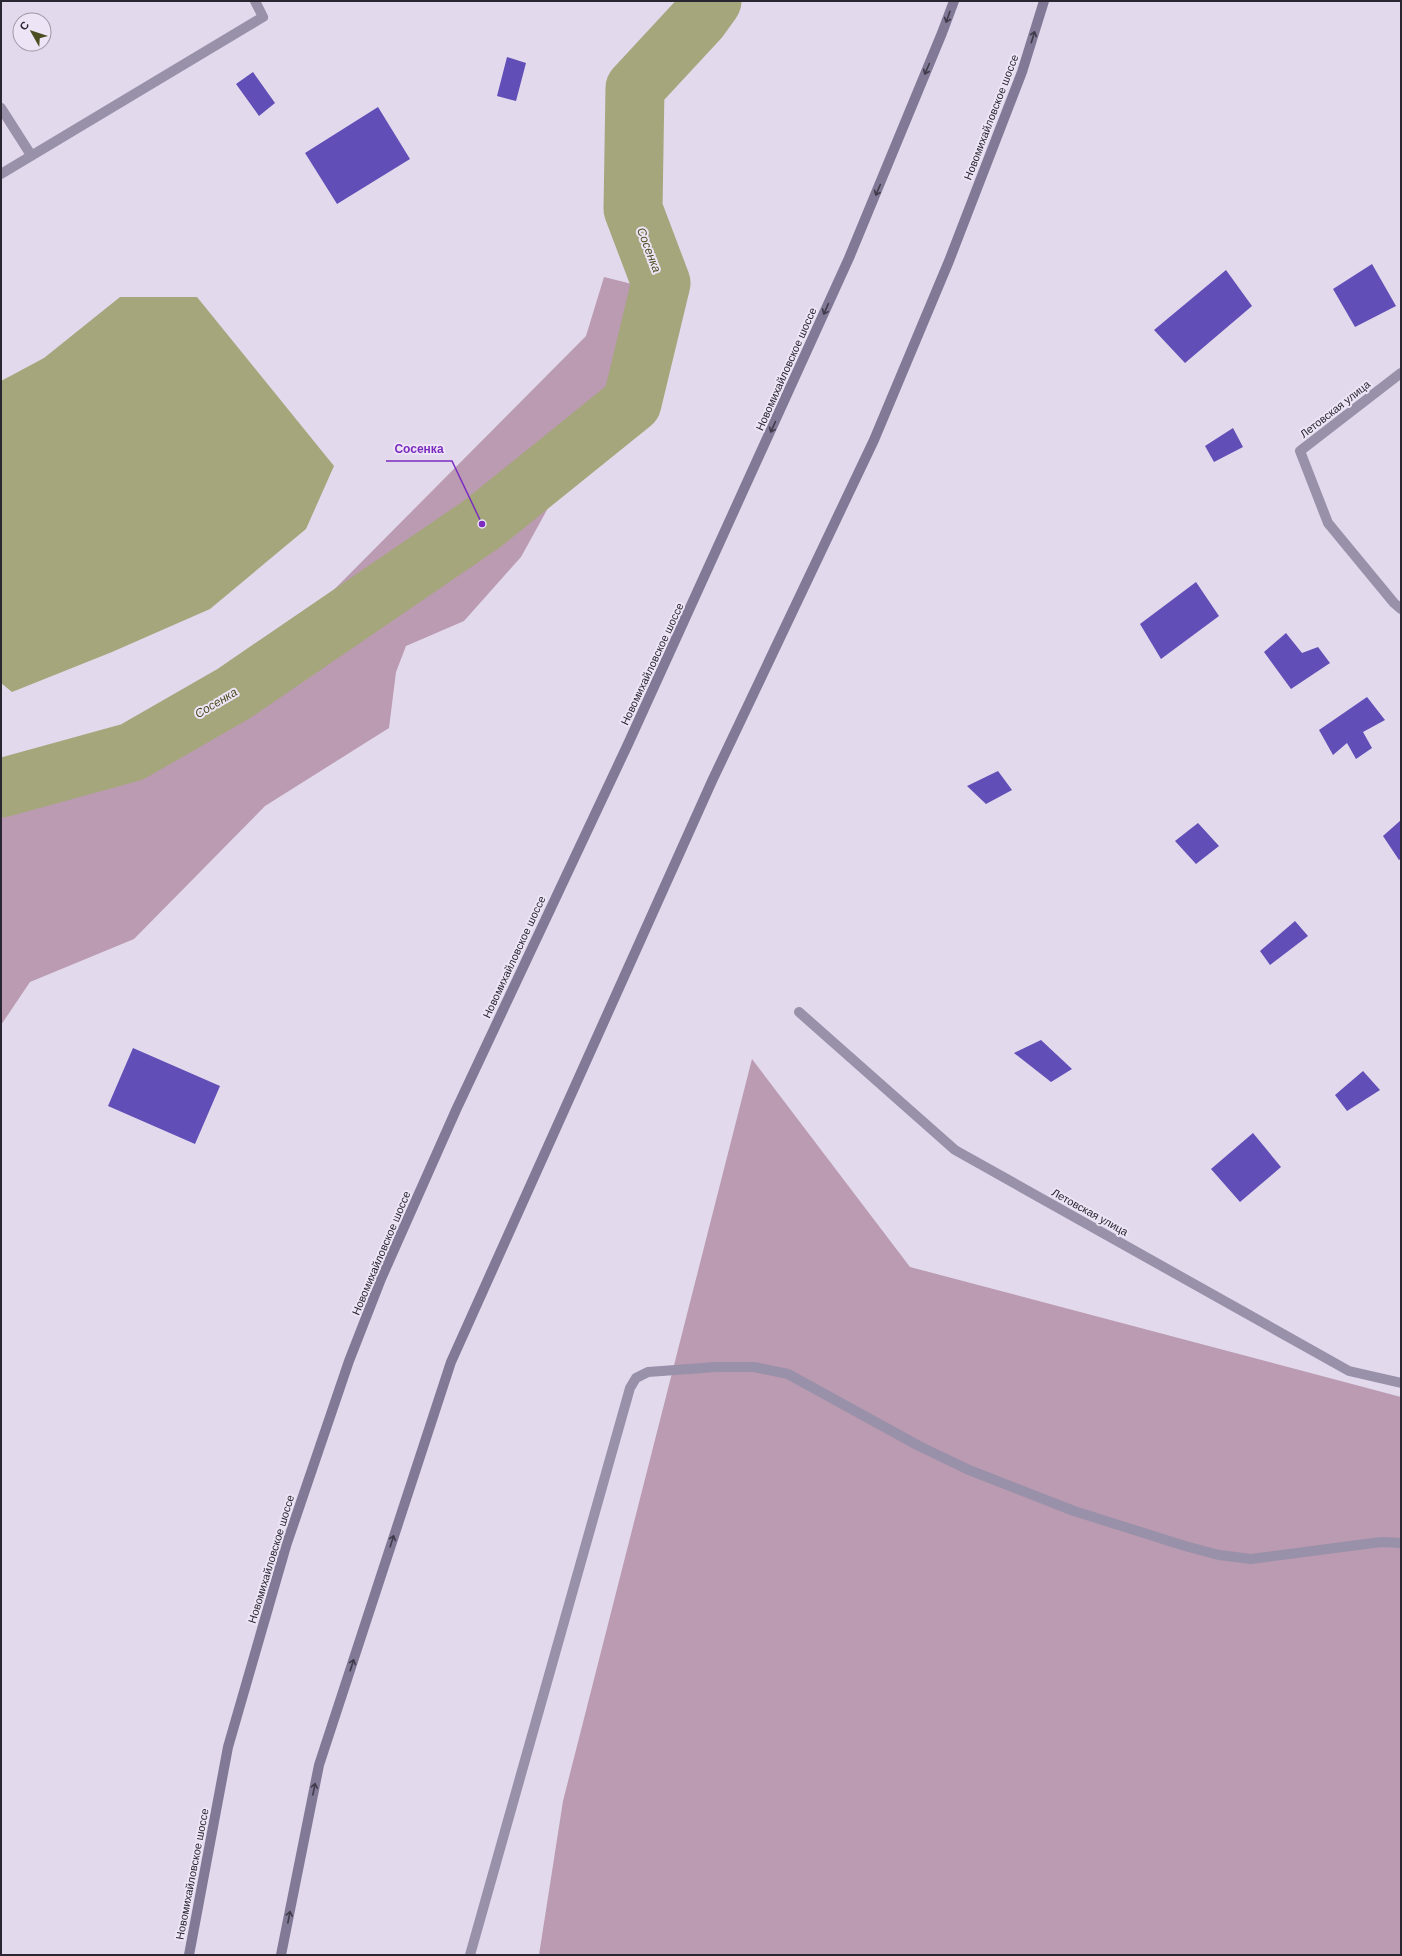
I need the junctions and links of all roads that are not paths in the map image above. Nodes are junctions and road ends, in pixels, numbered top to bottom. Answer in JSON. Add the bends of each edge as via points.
{"nodes":[{"id":1,"x":255,"y":1,"type":"edge"},
{"id":2,"x":954,"y":1,"type":"edge"},
{"id":3,"x":1044,"y":1,"type":"edge"},
{"id":4,"x":1,"y":108,"type":"edge"},
{"id":5,"x":30,"y":155,"type":"junction"},
{"id":6,"x":1,"y":174,"type":"edge"},
{"id":7,"x":1401,"y":373,"type":"edge"},
{"id":8,"x":1401,"y":609,"type":"edge"},
{"id":9,"x":799,"y":1012,"type":"dead end"},
{"id":10,"x":1401,"y":1383,"type":"edge"},
{"id":11,"x":1401,"y":1543,"type":"edge"},
{"id":12,"x":189,"y":1955,"type":"edge"},
{"id":13,"x":281,"y":1955,"type":"edge"},
{"id":14,"x":470,"y":1955,"type":"edge"}],
"edges":[{"from":1,"to":5,"type":"street","via":[[263,17]]},
{"from":2,"to":12,"type":"main road","name":"Новомихайловское шоссе","one_way":true,"via":[[850,258],[628,744],[456,1110],[378,1286],[349,1361],[286,1546],[230,1739]]},
{"from":13,"to":3,"type":"main road","name":"Новомихайловское шоссе","one_way":true,"via":[[319,1765],[451,1362],[712,781],[874,440],[949,261],[1017,87]]},
{"from":4,"to":5,"type":"street"},
{"from":5,"to":6,"type":"street"},
{"from":7,"to":8,"type":"street","name":"Летовская улица","via":[[1300,451],[1328,523]]},
{"from":9,"to":10,"type":"street","name":"Летовская улица","via":[[955,1150],[1349,1371]]},
{"from":11,"to":14,"type":"street","via":[[1381,1542],[1251,1559],[1219,1555],[1074,1511],[969,1470],[919,1446],[788,1374],[754,1368],[716,1367],[648,1372],[636,1378],[630,1388]]}]}
